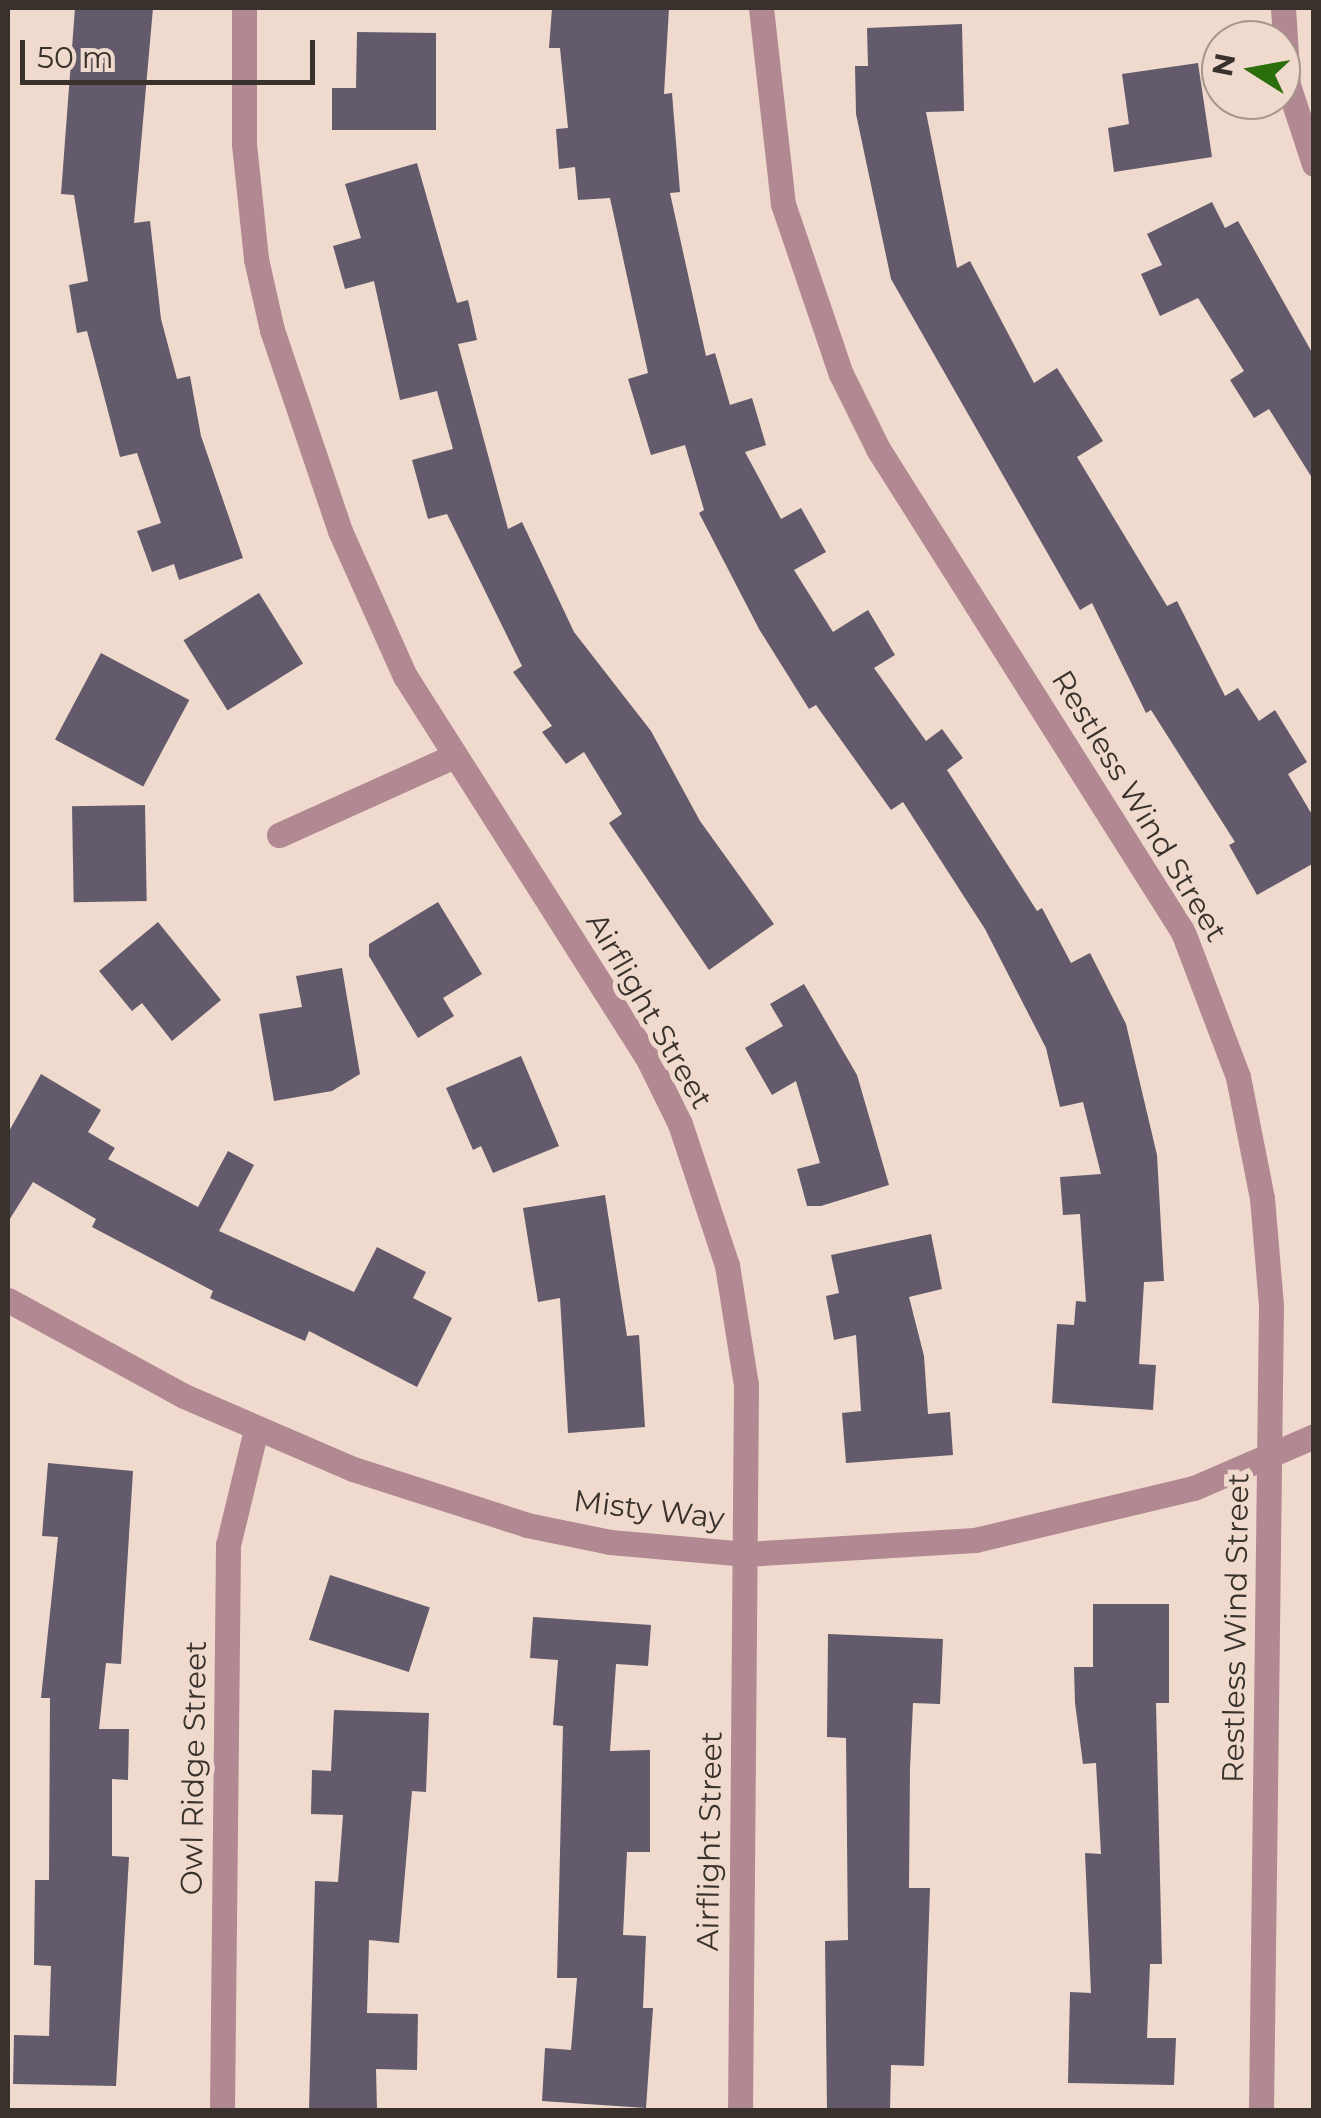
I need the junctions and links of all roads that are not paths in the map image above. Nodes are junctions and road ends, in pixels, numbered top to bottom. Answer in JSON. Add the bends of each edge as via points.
{"nodes":[{"id":1,"x":244,"y":8,"type":"edge"},
{"id":2,"x":761,"y":8,"type":"edge"},
{"id":3,"x":1283,"y":8,"type":"edge"},
{"id":4,"x":1314,"y":164,"type":"edge"},
{"id":5,"x":454,"y":756,"type":"junction"},
{"id":6,"x":279,"y":835,"type":"dead end"},
{"id":7,"x":8,"y":1300,"type":"edge"},
{"id":8,"x":256,"y":1429,"type":"junction"},
{"id":9,"x":1314,"y":1436,"type":"edge"},
{"id":10,"x":1271,"y":1455,"type":"junction"},
{"id":11,"x":746,"y":1554,"type":"junction"},
{"id":12,"x":222,"y":2110,"type":"edge"},
{"id":13,"x":740,"y":2110,"type":"edge"},
{"id":14,"x":1260,"y":2110,"type":"edge"}],
"edges":[{"from":1,"to":5,"type":"street","name":"Airflight Street","via":[[244,144],[272,330],[376,617]]},
{"from":2,"to":10,"type":"street","name":"Restless Wind Street","via":[[784,204],[841,374],[878,450],[1144,864],[1214,1003],[1238,1078],[1262,1198],[1271,1306]]},
{"from":3,"to":4,"type":"street","via":[[1288,85]]},
{"from":5,"to":6,"type":"street"},
{"from":5,"to":11,"type":"street","name":"Airflight Street","via":[[649,1061],[706,1190],[727,1265],[746,1385]]},
{"from":7,"to":8,"type":"street","name":"Misty Way"},
{"from":8,"to":11,"type":"street","name":"Misty Way","via":[[526,1525],[610,1542]]},
{"from":8,"to":12,"type":"street","name":"Owl Ridge Street","via":[[228,1545]]},
{"from":9,"to":10,"type":"street","name":"Misty Way"},
{"from":10,"to":11,"type":"street","name":"Misty Way","via":[[1194,1488],[976,1540]]},
{"from":10,"to":14,"type":"street","name":"Restless Wind Street"},
{"from":11,"to":13,"type":"street","name":"Airflight Street"}]}
